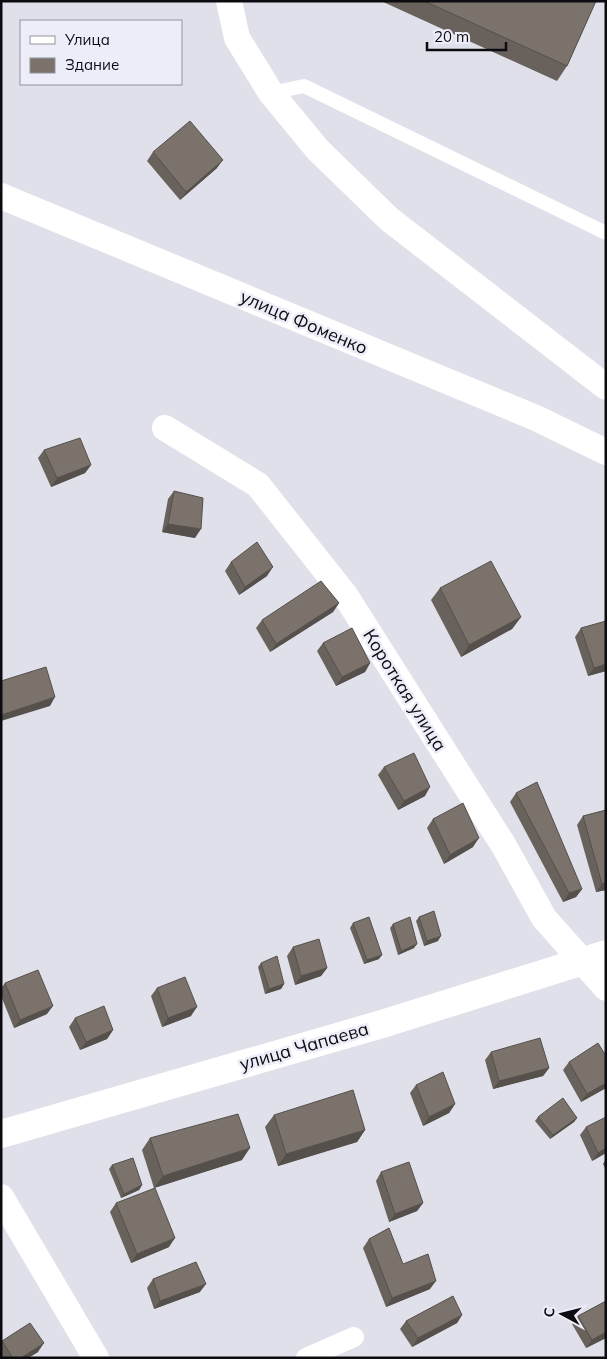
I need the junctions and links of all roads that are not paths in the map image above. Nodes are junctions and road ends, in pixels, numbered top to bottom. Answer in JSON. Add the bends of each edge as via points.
{"nodes":[{"id":1,"x":229,"y":1,"type":"edge"},
{"id":2,"x":271,"y":93,"type":"junction"},
{"id":3,"x":1,"y":196,"type":"edge"},
{"id":4,"x":606,"y":233,"type":"edge"},
{"id":5,"x":606,"y":387,"type":"edge"},
{"id":6,"x":166,"y":428,"type":"dead end"},
{"id":7,"x":606,"y":452,"type":"edge"},
{"id":8,"x":594,"y":958,"type":"edge"},
{"id":9,"x":606,"y":988,"type":"edge"},
{"id":10,"x":1,"y":1134,"type":"edge"},
{"id":11,"x":1,"y":1197,"type":"edge"},
{"id":12,"x":354,"y":1337,"type":"dead end"},
{"id":13,"x":96,"y":1358,"type":"edge"},
{"id":14,"x":306,"y":1358,"type":"edge"}],
"edges":[{"from":1,"to":2,"type":"street","via":[[238,38]]},
{"from":2,"to":4,"type":"lane","via":[[304,86]]},
{"from":2,"to":5,"type":"street","via":[[318,150],[389,219]]},
{"from":3,"to":7,"type":"street","name":"улица Фоменко","via":[[536,418]]},
{"from":6,"to":8,"type":"street","name":"Короткая улица","via":[[258,486],[339,588],[504,846],[544,918]]},
{"from":8,"to":9,"type":"street","name":"Короткая улица"},
{"from":8,"to":10,"type":"main road","name":"улица Чапаева","via":[[382,1024]]},
{"from":11,"to":13,"type":"street"},
{"from":12,"to":14,"type":"street"}]}
